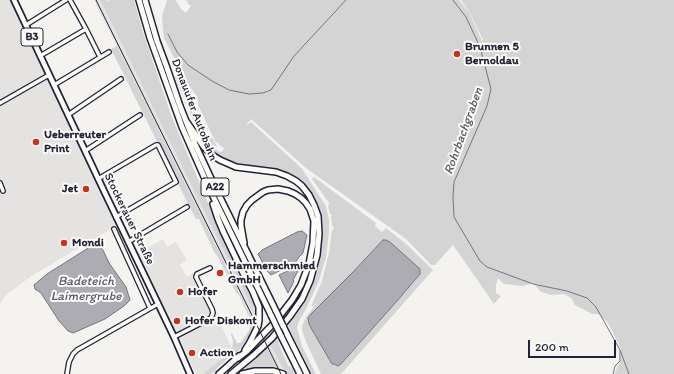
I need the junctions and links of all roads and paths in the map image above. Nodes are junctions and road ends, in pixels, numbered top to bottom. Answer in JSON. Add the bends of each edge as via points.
{"nodes":[{"id":1,"x":14,"y":0,"type":"edge"},
{"id":2,"x":66,"y":0,"type":"edge"},
{"id":3,"x":70,"y":0,"type":"edge"},
{"id":4,"x":138,"y":0,"type":"edge"},
{"id":5,"x":145,"y":0,"type":"edge"},
{"id":6,"x":26,"y":25,"type":"junction"},
{"id":7,"x":86,"y":29,"type":"junction"},
{"id":8,"x":109,"y":52,"type":"dead end"},
{"id":9,"x":40,"y":56,"type":"junction"},
{"id":10,"x":100,"y":57,"type":"junction"},
{"id":11,"x":49,"y":74,"type":"junction"},
{"id":12,"x":121,"y":79,"type":"dead end"},
{"id":13,"x":54,"y":85,"type":"junction"},
{"id":14,"x":0,"y":103,"type":"edge"},
{"id":15,"x":68,"y":115,"type":"junction"},
{"id":16,"x":140,"y":115,"type":"dead end"},
{"id":17,"x":186,"y":122,"type":"junction"},
{"id":18,"x":85,"y":151,"type":"junction"},
{"id":19,"x":98,"y":180,"type":"junction"},
{"id":20,"x":0,"y":184,"type":"edge"},
{"id":21,"x":208,"y":188,"type":"junction"},
{"id":22,"x":3,"y":191,"type":"dead end"},
{"id":23,"x":187,"y":207,"type":"dead end"},
{"id":24,"x":116,"y":217,"type":"junction"},
{"id":25,"x":114,"y":229,"type":"dead end"},
{"id":26,"x":128,"y":242,"type":"junction"},
{"id":27,"x":246,"y":252,"type":"junction"},
{"id":28,"x":210,"y":268,"type":"dead end"},
{"id":29,"x":158,"y":304,"type":"junction"},
{"id":30,"x":150,"y":308,"type":"junction"},
{"id":31,"x":174,"y":337,"type":"junction"},
{"id":32,"x":238,"y":358,"type":"junction"},
{"id":33,"x":67,"y":374,"type":"edge"},
{"id":34,"x":190,"y":374,"type":"edge"},
{"id":35,"x":219,"y":374,"type":"edge"},
{"id":36,"x":231,"y":374,"type":"edge"},
{"id":37,"x":242,"y":374,"type":"edge"},
{"id":38,"x":283,"y":374,"type":"edge"},
{"id":39,"x":300,"y":374,"type":"edge"},
{"id":40,"x":307,"y":374,"type":"edge"}],
"edges":[{"from":1,"to":6,"type":"main road","name":"Stockerauer Straße","number":"B3"},
{"from":2,"to":6,"type":"street"},
{"from":3,"to":7,"type":"street"},
{"from":4,"to":21,"type":"highway","name":"Donauufer Autobahn","number":"A22","via":[[177,116]]},
{"from":5,"to":17,"type":"highway","name":"Donauufer Autobahn","number":"A22"},
{"from":6,"to":9,"type":"main road","name":"Stockerauer Straße","number":"B3"},
{"from":7,"to":9,"type":"street"},
{"from":7,"to":10,"type":"street"},
{"from":8,"to":10,"type":"street"},
{"from":9,"to":11,"type":"main road","name":"Stockerauer Straße","number":"B3"},
{"from":10,"to":13,"type":"street"},
{"from":11,"to":13,"type":"main road","name":"Stockerauer Straße","number":"B3"},
{"from":11,"to":14,"type":"street"},
{"from":12,"to":15,"type":"street"},
{"from":13,"to":15,"type":"main road","name":"Stockerauer Straße","number":"B3"},
{"from":15,"to":18,"type":"main road","name":"Stockerauer Straße","number":"B3"},
{"from":16,"to":18,"type":"street"},
{"from":17,"to":27,"type":"highway","name":"Donauufer Autobahn","number":"A22"},
{"from":17,"to":36,"type":"highway","via":[[204,147],[224,163],[272,171],[287,176],[299,184],[312,201],[319,225],[318,249],[307,289],[272,338]]},
{"from":18,"to":19,"type":"main road","name":"Stockerauer Straße","number":"B3"},
{"from":19,"to":24,"type":"main road","name":"Stockerauer Straße","number":"B3"},
{"from":19,"to":24,"type":"street","via":[[158,145],[175,184]]},
{"from":20,"to":22,"type":"street"},
{"from":21,"to":32,"type":"highway","via":[[223,231],[259,307],[258,326],[253,338]]},
{"from":21,"to":39,"type":"highway","name":"Donauufer Autobahn","number":"A22","bridge":true},
{"from":23,"to":26,"type":"street"},
{"from":24,"to":26,"type":"main road","name":"Stockerauer Straße","number":"B3"},
{"from":25,"to":30,"type":"street"},
{"from":26,"to":29,"type":"main road","name":"Stockerauer Straße","number":"B3"},
{"from":27,"to":32,"type":"highway","via":[[242,220],[246,207],[254,198],[268,190],[281,189],[295,194],[306,203],[313,218],[314,236],[303,279],[292,300],[275,322]]},
{"from":27,"to":40,"type":"highway","name":"Donauufer Autobahn","number":"A22","bridge":true},
{"from":28,"to":31,"type":"street","via":[[196,277],[212,309],[212,316]]},
{"from":29,"to":30,"type":"street"},
{"from":29,"to":31,"type":"main road","number":"B3"},
{"from":30,"to":33,"type":"street","via":[[77,350],[69,362]]},
{"from":31,"to":34,"type":"main road","number":"B3"},
{"from":32,"to":35,"type":"highway"},
{"from":37,"to":38,"type":"highway","via":[[255,371]]}]}
